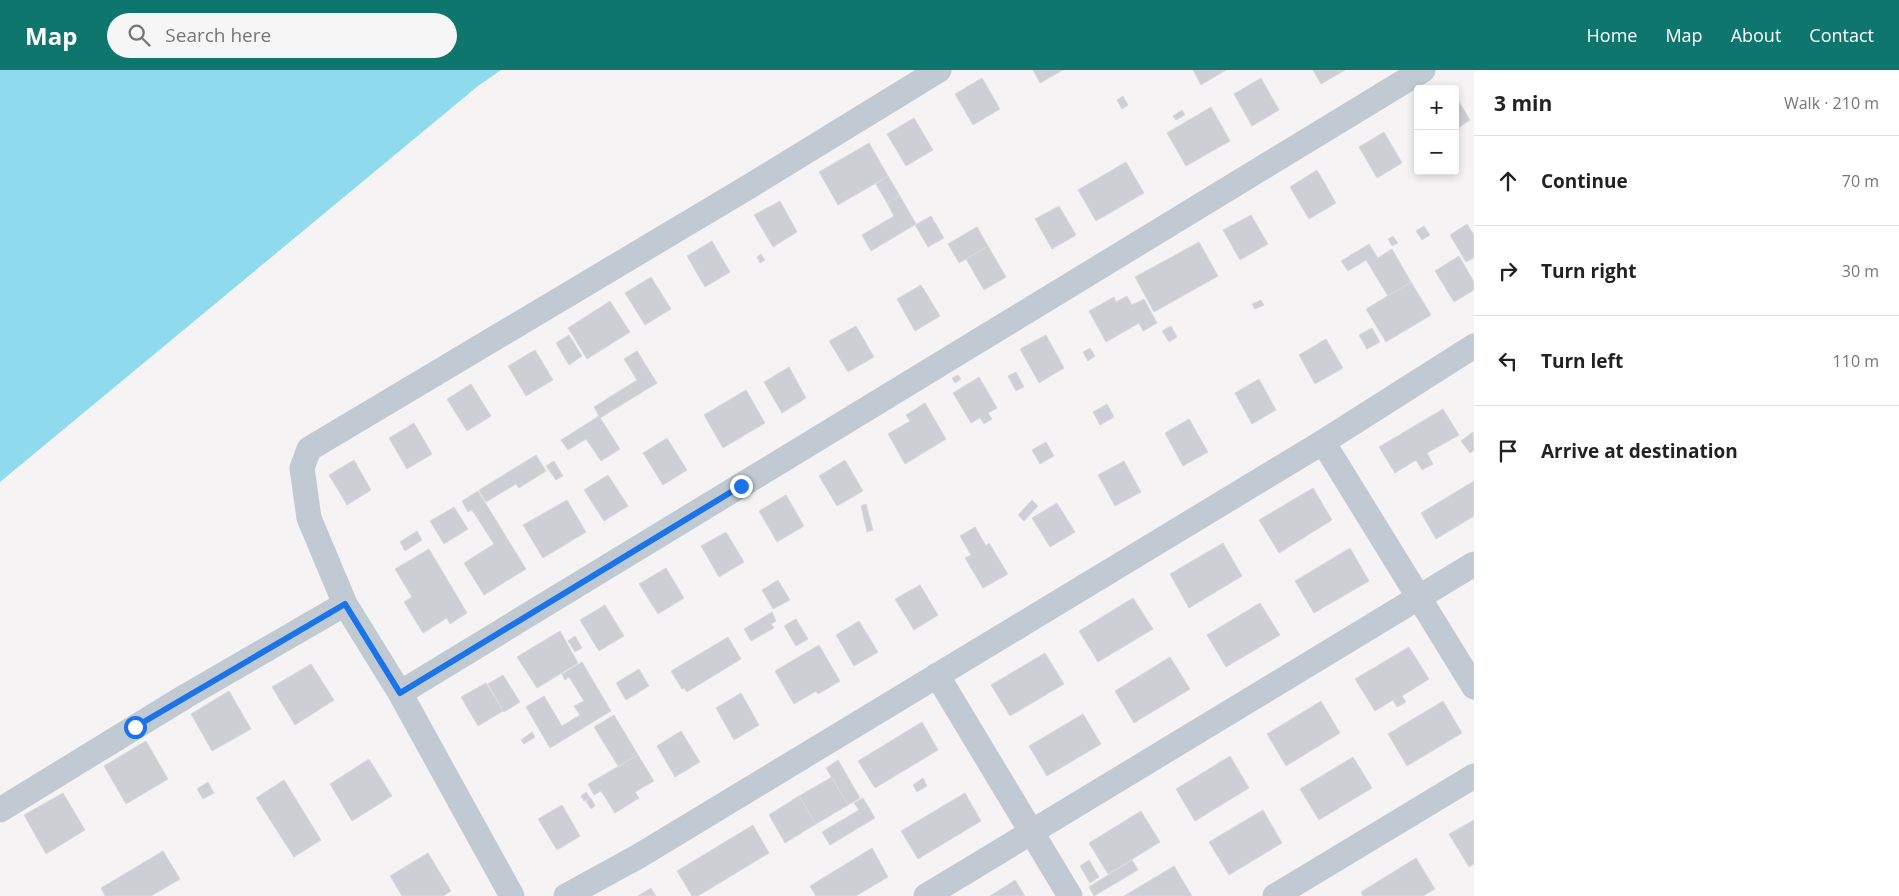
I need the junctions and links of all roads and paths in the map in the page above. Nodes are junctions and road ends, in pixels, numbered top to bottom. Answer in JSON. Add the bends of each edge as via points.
{"nodes":[{"id":1,"x":939,"y":70,"type":"edge"},
{"id":2,"x":1423,"y":70,"type":"edge"},
{"id":3,"x":1474,"y":346,"type":"edge"},
{"id":4,"x":1323,"y":442,"type":"junction"},
{"id":5,"x":1474,"y":564,"type":"edge"},
{"id":6,"x":1419,"y":597,"type":"junction"},
{"id":7,"x":345,"y":604,"type":"junction"},
{"id":8,"x":937,"y":676,"type":"junction"},
{"id":9,"x":1474,"y":687,"type":"edge"},
{"id":10,"x":400,"y":693,"type":"junction"},
{"id":11,"x":1474,"y":776,"type":"edge"},
{"id":12,"x":0,"y":810,"type":"edge"},
{"id":13,"x":1031,"y":832,"type":"junction"},
{"id":14,"x":512,"y":896,"type":"edge"},
{"id":15,"x":566,"y":896,"type":"edge"},
{"id":16,"x":926,"y":896,"type":"edge"},
{"id":17,"x":1070,"y":896,"type":"edge"},
{"id":18,"x":1275,"y":896,"type":"edge"}],
"edges":[{"from":1,"to":7,"type":"street","via":[[309,449],[302,468],[309,518]]},
{"from":2,"to":10,"type":"street"},
{"from":3,"to":4,"type":"street"},
{"from":4,"to":6,"type":"street"},
{"from":4,"to":8,"type":"street"},
{"from":5,"to":6,"type":"street"},
{"from":6,"to":9,"type":"street"},
{"from":6,"to":13,"type":"street"},
{"from":7,"to":10,"type":"street"},
{"from":7,"to":12,"type":"street","via":[[186,696]]},
{"from":8,"to":13,"type":"street"},
{"from":8,"to":15,"type":"street","via":[[639,856]]},
{"from":10,"to":14,"type":"street"},
{"from":11,"to":18,"type":"street"},
{"from":13,"to":16,"type":"street"},
{"from":13,"to":17,"type":"street"}]}
